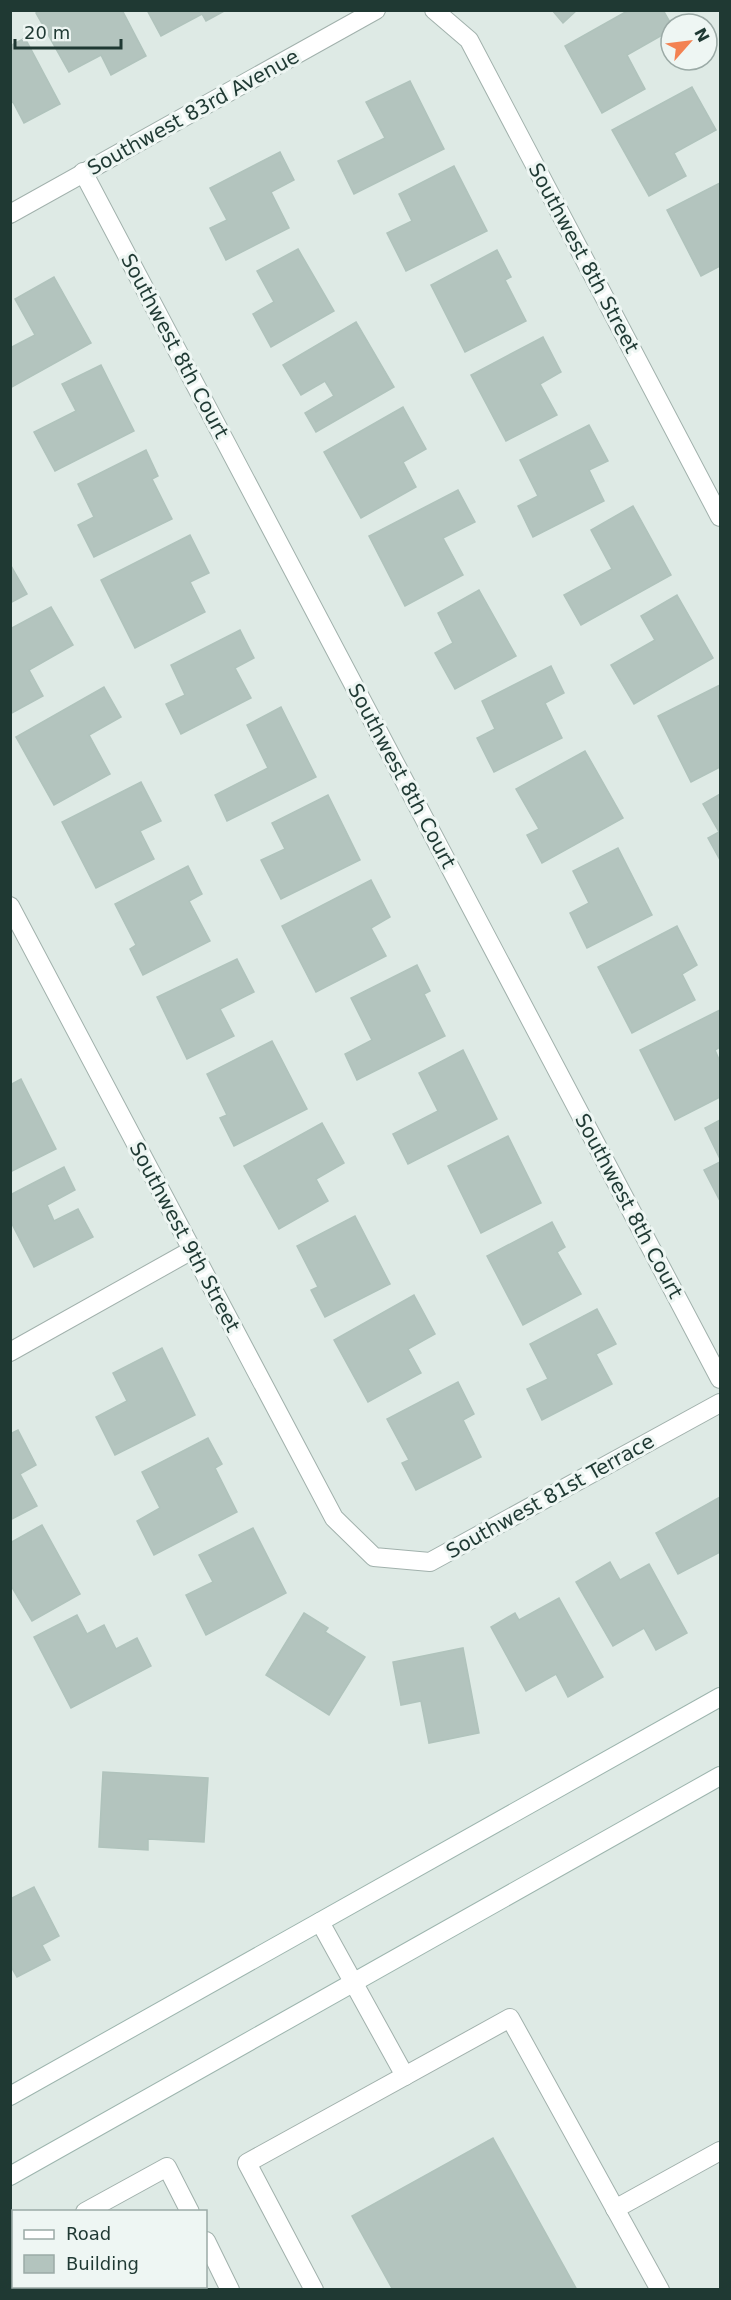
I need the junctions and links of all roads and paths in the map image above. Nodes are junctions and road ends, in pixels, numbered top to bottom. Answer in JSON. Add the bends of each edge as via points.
{"nodes":[{"id":1,"x":376,"y":10,"type":"edge"},
{"id":2,"x":434,"y":10,"type":"edge"},
{"id":3,"x":84,"y":172,"type":"junction"},
{"id":4,"x":10,"y":214,"type":"edge"},
{"id":5,"x":720,"y":518,"type":"edge"},
{"id":6,"x":10,"y":906,"type":"edge"},
{"id":7,"x":192,"y":1250,"type":"junction"},
{"id":8,"x":10,"y":1352,"type":"edge"},
{"id":9,"x":720,"y":1379,"type":"edge"},
{"id":10,"x":720,"y":1403,"type":"edge"},
{"id":11,"x":374,"y":1557,"type":"joint"},
{"id":12,"x":720,"y":1697,"type":"edge"},
{"id":13,"x":720,"y":1776,"type":"edge"},
{"id":14,"x":320,"y":1922,"type":"junction"},
{"id":15,"x":354,"y":1983,"type":"junction"},
{"id":16,"x":405,"y":2076,"type":"junction"},
{"id":17,"x":10,"y":2096,"type":"edge"},
{"id":18,"x":720,"y":2151,"type":"edge"},
{"id":19,"x":10,"y":2176,"type":"edge"},
{"id":20,"x":87,"y":2210,"type":"edge"},
{"id":21,"x":189,"y":2210,"type":"edge"},
{"id":22,"x":615,"y":2210,"type":"junction"},
{"id":23,"x":207,"y":2243,"type":"edge"},
{"id":24,"x":230,"y":2289,"type":"edge"},
{"id":25,"x":314,"y":2289,"type":"edge"},
{"id":26,"x":660,"y":2289,"type":"edge"}],
"edges":[{"from":1,"to":3,"type":"street","name":"Southwest 83rd Avenue"},
{"from":2,"to":5,"type":"street","name":"Southwest 8th Street","via":[[469,40]]},
{"from":3,"to":4,"type":"street","name":"Southwest 83rd Avenue"},
{"from":3,"to":9,"type":"street","name":"Southwest 8th Court"},
{"from":6,"to":7,"type":"street","name":"Southwest 9th Street"},
{"from":7,"to":8,"type":"street"},
{"from":7,"to":11,"type":"street","name":"Southwest 9th Street","via":[[334,1518]]},
{"from":10,"to":11,"type":"street","name":"Southwest 81st Terrace","via":[[430,1562]]},
{"from":12,"to":14,"type":"street"},
{"from":13,"to":15,"type":"street"},
{"from":14,"to":15,"type":"street"},
{"from":14,"to":17,"type":"street"},
{"from":15,"to":16,"type":"street"},
{"from":15,"to":19,"type":"street"},
{"from":16,"to":22,"type":"street","via":[[510,2018]]},
{"from":16,"to":25,"type":"street","via":[[247,2163]]},
{"from":18,"to":22,"type":"street"},
{"from":20,"to":21,"type":"street","via":[[167,2167]]},
{"from":22,"to":26,"type":"street"},
{"from":23,"to":24,"type":"street"}]}
